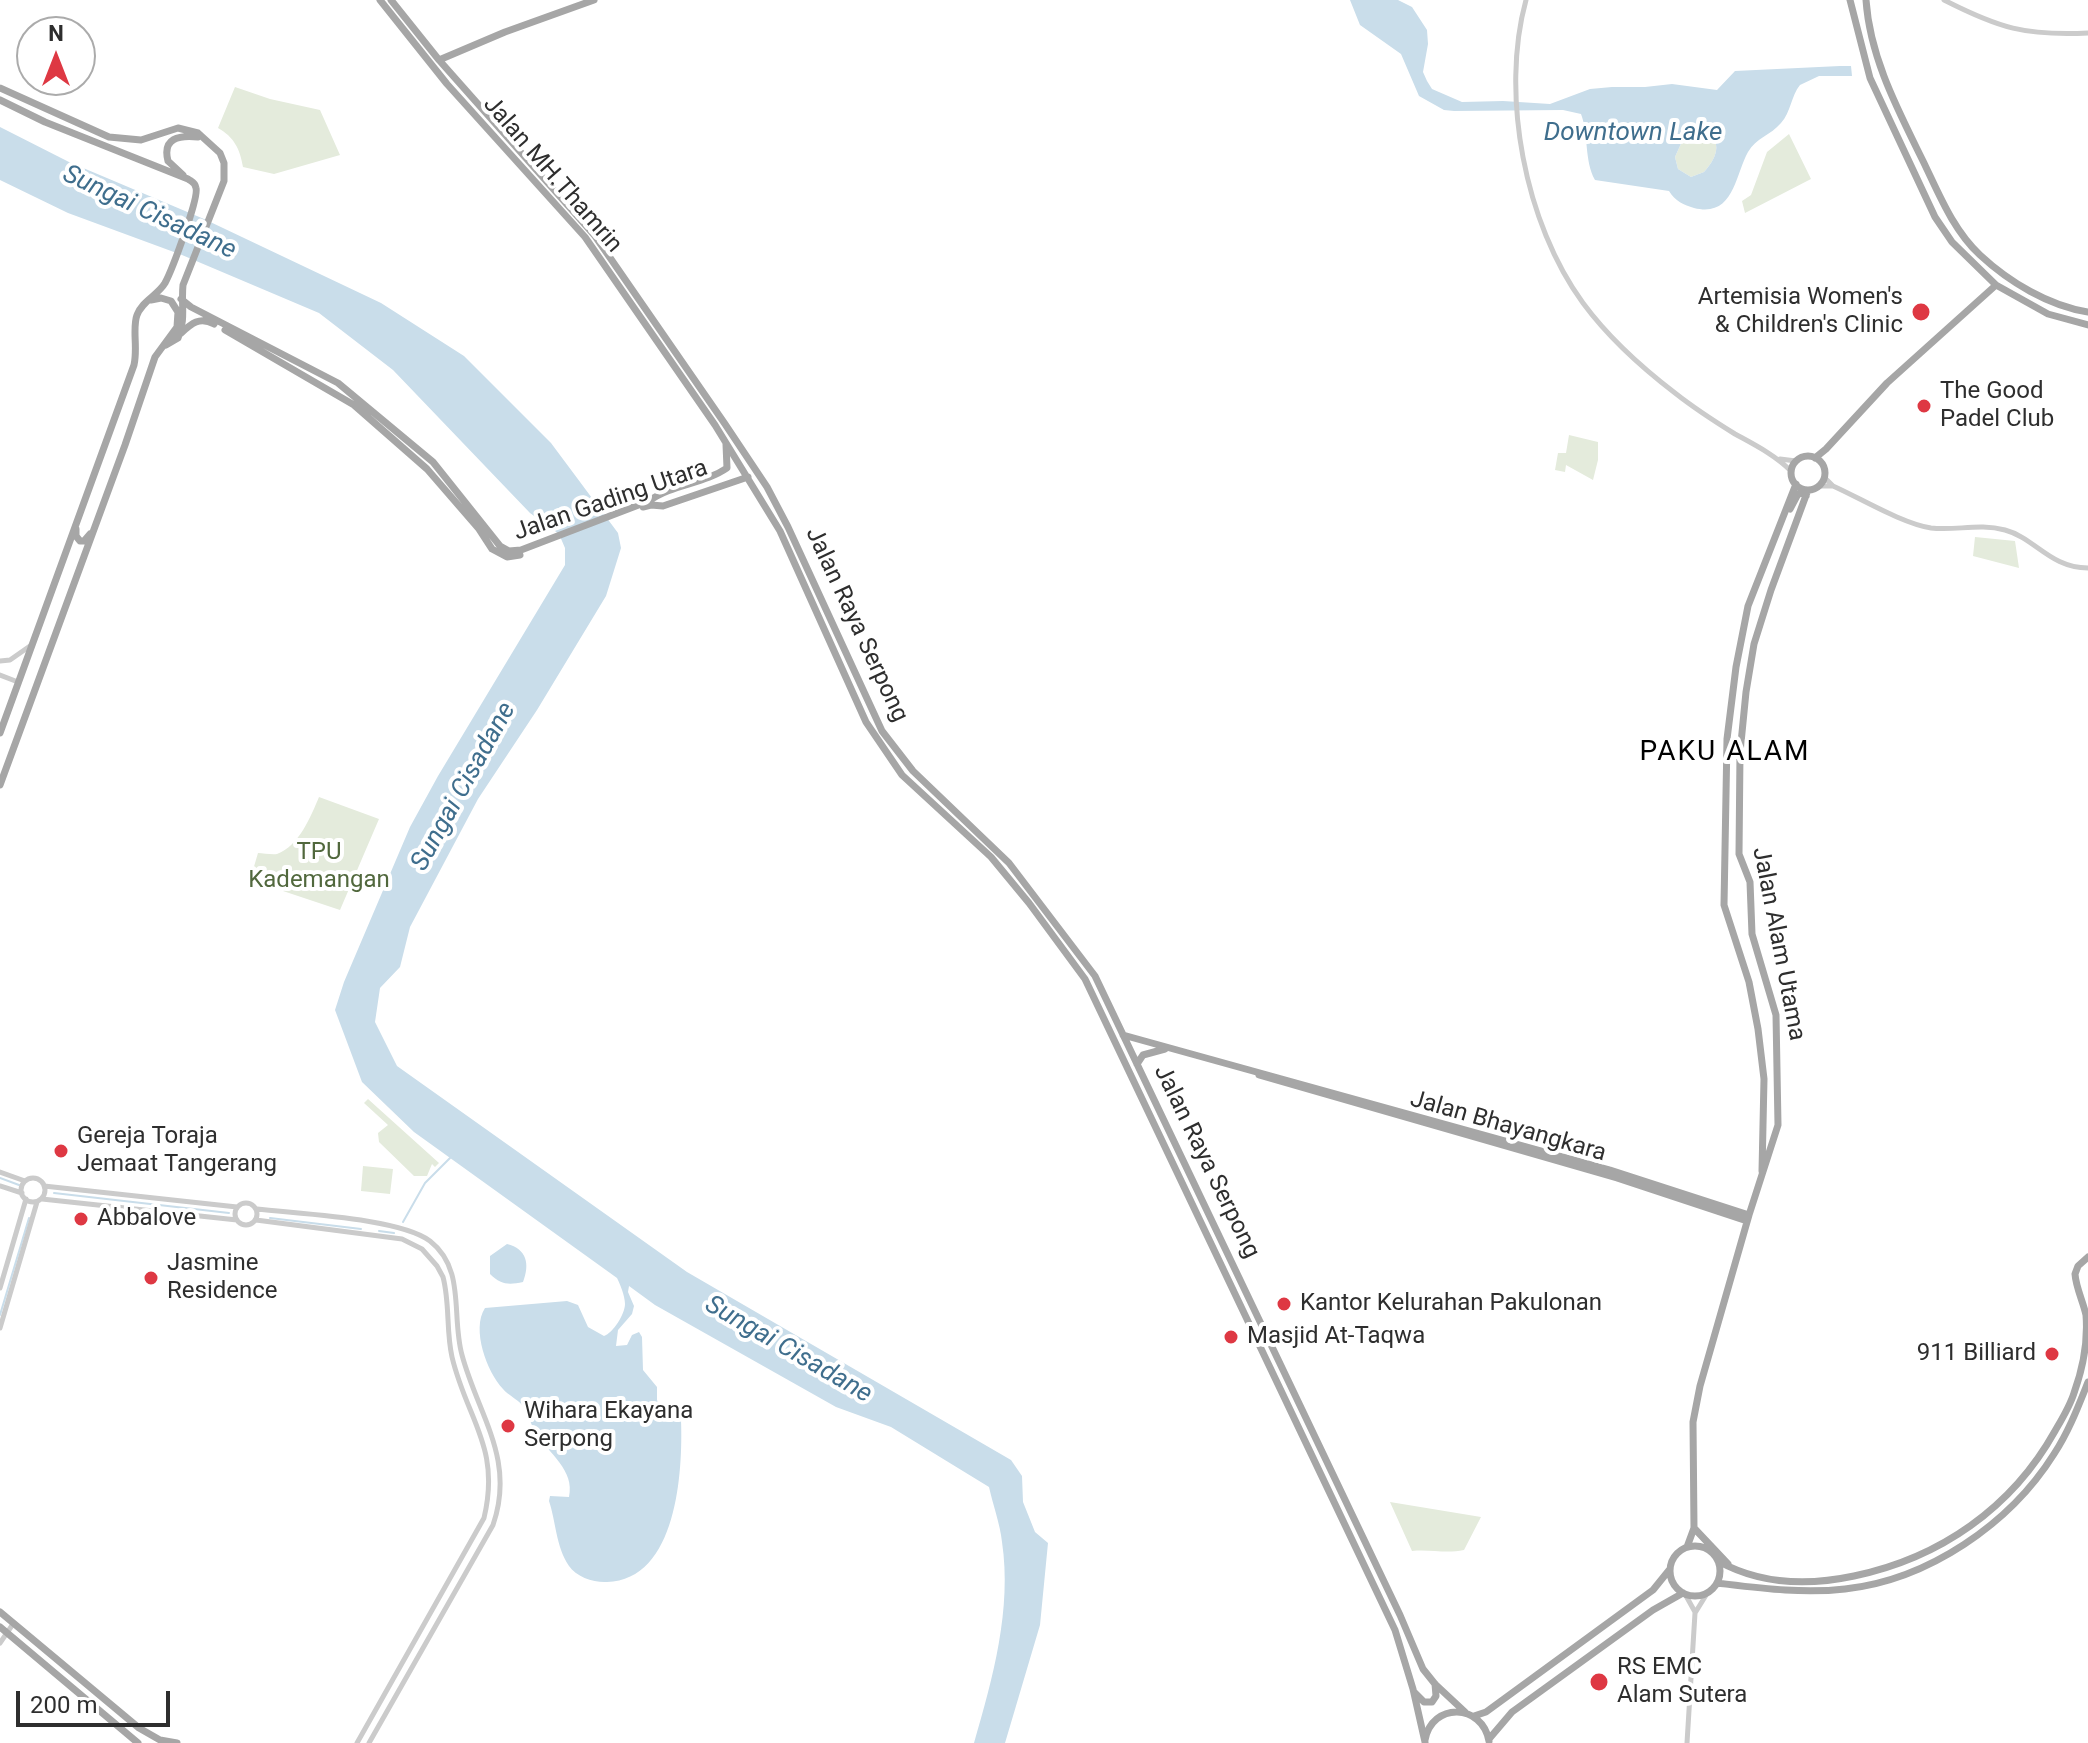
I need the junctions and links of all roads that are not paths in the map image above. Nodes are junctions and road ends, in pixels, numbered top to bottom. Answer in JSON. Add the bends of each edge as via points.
{"nodes":[{"id":1,"x":380,"y":0,"type":"edge"},
{"id":2,"x":594,"y":0,"type":"edge"},
{"id":3,"x":1526,"y":0,"type":"edge"},
{"id":4,"x":1850,"y":0,"type":"edge"},
{"id":5,"x":1866,"y":0,"type":"edge"},
{"id":6,"x":1944,"y":0,"type":"edge"},
{"id":7,"x":392,"y":6,"type":"edge"},
{"id":8,"x":2088,"y":33,"type":"edge"},
{"id":9,"x":439,"y":60,"type":"junction"},
{"id":10,"x":0,"y":88,"type":"edge"},
{"id":11,"x":0,"y":100,"type":"edge"},
{"id":12,"x":493,"y":122,"type":"junction"},
{"id":13,"x":486,"y":128,"type":"junction"},
{"id":14,"x":205,"y":138,"type":"junction"},
{"id":15,"x":188,"y":179,"type":"junction"},
{"id":16,"x":1996,"y":285,"type":"junction"},
{"id":17,"x":181,"y":301,"type":"junction"},
{"id":18,"x":145,"y":303,"type":"junction"},
{"id":19,"x":2088,"y":312,"type":"edge"},
{"id":20,"x":2088,"y":325,"type":"edge"},
{"id":21,"x":180,"y":334,"type":"junction"},
{"id":22,"x":164,"y":345,"type":"junction"},
{"id":23,"x":726,"y":444,"type":"junction"},
{"id":24,"x":1826,"y":449,"type":"junction"},
{"id":25,"x":1815,"y":458,"type":"junction"},
{"id":26,"x":1779,"y":459,"type":"junction"},
{"id":27,"x":1796,"y":461,"type":"junction"},
{"id":28,"x":738,"y":462,"type":"joint"},
{"id":29,"x":752,"y":464,"type":"junction"},
{"id":30,"x":1823,"y":465,"type":"junction"},
{"id":31,"x":1791,"y":471,"type":"junction"},
{"id":32,"x":748,"y":477,"type":"junction"},
{"id":33,"x":1824,"y":477,"type":"junction"},
{"id":34,"x":1796,"y":484,"type":"junction"},
{"id":35,"x":1818,"y":486,"type":"junction"},
{"id":36,"x":1833,"y":486,"type":"junction"},
{"id":37,"x":1807,"y":493,"type":"junction"},
{"id":38,"x":640,"y":506,"type":"junction"},
{"id":39,"x":76,"y":523,"type":"junction"},
{"id":40,"x":1779,"y":523,"type":"junction"},
{"id":41,"x":94,"y":529,"type":"junction"},
{"id":42,"x":493,"y":543,"type":"junction"},
{"id":43,"x":2088,"y":568,"type":"edge"},
{"id":44,"x":33,"y":644,"type":"junction"},
{"id":45,"x":0,"y":661,"type":"edge"},
{"id":46,"x":1736,"y":667,"type":"junction"},
{"id":47,"x":1749,"y":668,"type":"junction"},
{"id":48,"x":0,"y":675,"type":"edge"},
{"id":49,"x":18,"y":682,"type":"junction"},
{"id":50,"x":0,"y":733,"type":"edge"},
{"id":51,"x":0,"y":785,"type":"edge"},
{"id":52,"x":1739,"y":854,"type":"junction"},
{"id":53,"x":1726,"y":857,"type":"junction"},
{"id":54,"x":1027,"y":886,"type":"junction"},
{"id":55,"x":1019,"y":892,"type":"junction"},
{"id":56,"x":1752,"y":934,"type":"junction"},
{"id":57,"x":1735,"y":937,"type":"junction"},
{"id":58,"x":1123,"y":1035,"type":"junction"},
{"id":59,"x":1167,"y":1048,"type":"junction"},
{"id":60,"x":1137,"y":1064,"type":"junction"},
{"id":61,"x":0,"y":1172,"type":"edge"},
{"id":62,"x":1762,"y":1173,"type":"junction"},
{"id":63,"x":26,"y":1181,"type":"junction"},
{"id":64,"x":0,"y":1186,"type":"edge"},
{"id":65,"x":44,"y":1186,"type":"junction"},
{"id":66,"x":24,"y":1196,"type":"junction"},
{"id":67,"x":39,"y":1200,"type":"junction"},
{"id":68,"x":237,"y":1207,"type":"junction"},
{"id":69,"x":257,"y":1209,"type":"junction"},
{"id":70,"x":268,"y":1210,"type":"junction"},
{"id":71,"x":1748,"y":1218,"type":"junction"},
{"id":72,"x":237,"y":1220,"type":"junction"},
{"id":73,"x":256,"y":1220,"type":"junction"},
{"id":74,"x":267,"y":1221,"type":"junction"},
{"id":75,"x":370,"y":1223,"type":"junction"},
{"id":76,"x":369,"y":1234,"type":"junction"},
{"id":77,"x":2088,"y":1257,"type":"edge"},
{"id":78,"x":0,"y":1288,"type":"edge"},
{"id":79,"x":2079,"y":1291,"type":"junction"},
{"id":80,"x":2088,"y":1298,"type":"edge"},
{"id":81,"x":0,"y":1328,"type":"edge"},
{"id":82,"x":2088,"y":1382,"type":"edge"},
{"id":83,"x":1694,"y":1528,"type":"junction"},
{"id":84,"x":1687,"y":1547,"type":"junction"},
{"id":85,"x":1718,"y":1561,"type":"junction"},
{"id":86,"x":1670,"y":1569,"type":"junction"},
{"id":87,"x":1732,"y":1569,"type":"junction"},
{"id":88,"x":1717,"y":1583,"type":"junction"},
{"id":89,"x":1708,"y":1592,"type":"junction"},
{"id":90,"x":1684,"y":1594,"type":"junction"},
{"id":91,"x":1695,"y":1613,"type":"junction"},
{"id":92,"x":7,"y":1617,"type":"edge"},
{"id":93,"x":2,"y":1629,"type":"edge"},
{"id":94,"x":0,"y":1643,"type":"edge"},
{"id":95,"x":1435,"y":1684,"type":"junction"},
{"id":96,"x":1413,"y":1691,"type":"junction"},
{"id":97,"x":1465,"y":1712,"type":"junction"},
{"id":98,"x":1486,"y":1712,"type":"junction"},
{"id":99,"x":1474,"y":1716,"type":"junction"},
{"id":100,"x":1498,"y":1726,"type":"junction"},
{"id":101,"x":1489,"y":1741,"type":"edge"},
{"id":102,"x":1425,"y":1742,"type":"edge"},
{"id":103,"x":138,"y":1743,"type":"edge"},
{"id":104,"x":177,"y":1743,"type":"edge"},
{"id":105,"x":357,"y":1743,"type":"edge"},
{"id":106,"x":369,"y":1743,"type":"edge"},
{"id":107,"x":1687,"y":1743,"type":"edge"}],
"edges":[{"from":1,"to":7,"type":"main road","name":"Jalan MH.Thamrin"},
{"from":2,"to":9,"type":"main road"},
{"from":3,"to":26,"type":"street","via":[[1515,97],[1523,155],[1545,234],[1583,303],[1674,392]]},
{"from":4,"to":16,"type":"main road","via":[[1870,78],[1935,217]]},
{"from":5,"to":19,"type":"main road","via":[[1883,76],[1961,234],[1994,267],[2026,288],[2051,302]]},
{"from":6,"to":8,"type":"street","via":[[2007,28]]},
{"from":7,"to":9,"type":"main road","name":"Jalan Raya Serpong"},
{"from":7,"to":13,"type":"main road","name":"Jalan MH.Thamrin"},
{"from":9,"to":12,"type":"main road","name":"Jalan Raya Serpong"},
{"from":10,"to":14,"type":"main road","via":[[109,137],[141,140],[178,128]]},
{"from":11,"to":15,"type":"main road"},
{"from":12,"to":13,"type":"main road"},
{"from":12,"to":29,"type":"main road","name":"Jalan Raya Serpong","via":[[595,236]]},
{"from":13,"to":23,"type":"main road","name":"Jalan MH.Thamrin","via":[[585,237]]},
{"from":14,"to":15,"type":"main road","via":[[181,136],[168,144],[168,161]]},
{"from":14,"to":17,"type":"main road","via":[[220,153],[224,181]]},
{"from":15,"to":18,"type":"main road","via":[[196,188],[194,207],[167,278]]},
{"from":16,"to":20,"type":"main road","via":[[2048,314]]},
{"from":16,"to":24,"type":"main road","via":[[1887,383]]},
{"from":17,"to":21,"type":"main road"},
{"from":17,"to":42,"type":"main road","name":"Jalan Gading Utara","via":[[360,399],[433,462]]},
{"from":18,"to":22,"type":"main road","via":[[161,298],[177,309],[177,327]]},
{"from":18,"to":39,"type":"main road","via":[[135,321],[134,365]]},
{"from":21,"to":22,"type":"main road"},
{"from":21,"to":42,"type":"main road","name":"Jalan Gading Utara","via":[[196,321],[208,321],[336,392],[427,469]]},
{"from":22,"to":41,"type":"main road","via":[[155,357]]},
{"from":23,"to":28,"type":"main road","name":"Jalan MH.Thamrin"},
{"from":23,"to":38,"type":"main road","name":"Jalan Gading Utara","via":[[724,470]]},
{"from":24,"to":25,"type":"main road"},
{"from":24,"to":30,"type":"main road"},
{"from":25,"to":27,"type":"main road"},
{"from":25,"to":30,"type":"main road"},
{"from":26,"to":27,"type":"street"},
{"from":26,"to":31,"type":"street"},
{"from":27,"to":31,"type":"main road"},
{"from":28,"to":32,"type":"main road","name":"Jalan Raya Serpong"},
{"from":29,"to":32,"type":"main road"},
{"from":29,"to":54,"type":"main road","name":"Jalan Raya Serpong","via":[[788,527],[882,731],[913,771],[994,847]]},
{"from":30,"to":33,"type":"main road"},
{"from":31,"to":34,"type":"main road"},
{"from":32,"to":38,"type":"main road","name":"Jalan Gading Utara","via":[[663,506]]},
{"from":32,"to":55,"type":"main road","name":"Jalan Raya Serpong","via":[[780,531],[883,750]]},
{"from":33,"to":35,"type":"main road"},
{"from":33,"to":36,"type":"street"},
{"from":34,"to":37,"type":"main road"},
{"from":34,"to":40,"type":"main road","name":"Jalan Alam Utama"},
{"from":35,"to":36,"type":"street"},
{"from":35,"to":37,"type":"main road"},
{"from":36,"to":43,"type":"street","via":[[1929,528],[1981,525],[2006,530],[2046,556]]},
{"from":37,"to":40,"type":"main road","via":[[1798,494]]},
{"from":37,"to":47,"type":"main road","name":"Jalan Alam Utama"},
{"from":38,"to":42,"type":"main road","name":"Jalan Gading Utara","via":[[527,549],[513,551]]},
{"from":39,"to":41,"type":"main road","via":[[80,541]]},
{"from":39,"to":44,"type":"main road"},
{"from":40,"to":46,"type":"main road","name":"Jalan Alam Utama","via":[[1748,606]]},
{"from":41,"to":51,"type":"main road"},
{"from":44,"to":45,"type":"street"},
{"from":44,"to":49,"type":"main road"},
{"from":46,"to":47,"type":"main road"},
{"from":46,"to":53,"type":"main road","name":"Jalan Alam Utama","via":[[1724,795]]},
{"from":47,"to":52,"type":"main road","name":"Jalan Alam Utama","via":[[1740,753]]},
{"from":48,"to":49,"type":"street"},
{"from":49,"to":50,"type":"main road"},
{"from":52,"to":53,"type":"main road"},
{"from":52,"to":56,"type":"main road","name":"Jalan Alam Utama","via":[[1750,882]]},
{"from":53,"to":57,"type":"main road","name":"Jalan Alam Utama","via":[[1724,905]]},
{"from":54,"to":55,"type":"main road"},
{"from":54,"to":58,"type":"main road","name":"Jalan Raya Serpong","via":[[1095,976]]},
{"from":55,"to":96,"type":"main road","name":"Jalan Raya Serpong","via":[[1085,979],[1395,1630]]},
{"from":56,"to":57,"type":"main road"},
{"from":56,"to":62,"type":"main road","name":"Jalan Alam Utama","via":[[1772,997],[1778,1041],[1778,1125]]},
{"from":57,"to":62,"type":"main road","name":"Jalan Alam Utama","via":[[1749,982],[1764,1079]]},
{"from":58,"to":59,"type":"main road","name":"Jalan Bhayangkara"},
{"from":58,"to":60,"type":"main road","name":"Jalan Raya Serpong"},
{"from":59,"to":60,"type":"main road","via":[[1143,1055]]},
{"from":59,"to":71,"type":"main road","name":"Jalan Bhayangkara"},
{"from":60,"to":95,"type":"main road","name":"Jalan Raya Serpong","via":[[1423,1669]]},
{"from":61,"to":63,"type":"street"},
{"from":62,"to":71,"type":"main road","name":"Jalan Alam Utama"},
{"from":63,"to":65,"type":"street","via":[[36,1179]]},
{"from":63,"to":66,"type":"street"},
{"from":64,"to":66,"type":"street"},
{"from":65,"to":67,"type":"street"},
{"from":65,"to":68,"type":"street"},
{"from":66,"to":67,"type":"street"},
{"from":66,"to":78,"type":"street"},
{"from":67,"to":72,"type":"street"},
{"from":67,"to":81,"type":"street"},
{"from":68,"to":69,"type":"street","via":[[249,1203]]},
{"from":68,"to":72,"type":"street"},
{"from":69,"to":70,"type":"street"},
{"from":69,"to":73,"type":"street"},
{"from":70,"to":74,"type":"street","via":[[263,1215]]},
{"from":70,"to":75,"type":"street"},
{"from":71,"to":83,"type":"main road","name":"Jalan Alam Utama","via":[[1693,1422]]},
{"from":72,"to":73,"type":"street","via":[[248,1225]]},
{"from":73,"to":74,"type":"street"},
{"from":74,"to":76,"type":"street"},
{"from":75,"to":76,"type":"street"},
{"from":75,"to":106,"type":"street","via":[[416,1233],[447,1260],[461,1354],[494,1442],[501,1479],[493,1525]]},
{"from":76,"to":105,"type":"street","via":[[412,1243],[443,1277],[453,1358],[484,1442],[490,1482],[484,1518],[473,1540]]},
{"from":77,"to":79,"type":"main road","via":[[2075,1274]]},
{"from":79,"to":80,"type":"main road"},
{"from":79,"to":87,"type":"main road","via":[[2088,1328],[2074,1395],[2028,1474],[1985,1516],[1926,1553],[1881,1570],[1796,1583]]},
{"from":82,"to":88,"type":"main road","via":[[2065,1436],[2038,1477],[1989,1526],[1952,1552],[1893,1578],[1845,1589]]},
{"from":83,"to":84,"type":"main road","name":"Jalan Alam Utama"},
{"from":83,"to":87,"type":"main road"},
{"from":84,"to":85,"type":"main road","via":[[1709,1550]]},
{"from":84,"to":86,"type":"main road","via":[[1675,1555]]},
{"from":85,"to":87,"type":"main road"},
{"from":85,"to":88,"type":"main road"},
{"from":86,"to":90,"type":"main road","via":[[1673,1583]]},
{"from":86,"to":98,"type":"main road","via":[[1653,1590]]},
{"from":88,"to":89,"type":"main road"},
{"from":89,"to":90,"type":"main road"},
{"from":89,"to":91,"type":"street"},
{"from":90,"to":91,"type":"street"},
{"from":90,"to":100,"type":"main road","via":[[1653,1610]]},
{"from":91,"to":107,"type":"street"},
{"from":92,"to":93,"type":"street"},
{"from":92,"to":93,"type":"street"},
{"from":92,"to":104,"type":"main road","via":[[139,1728]]},
{"from":93,"to":94,"type":"street"},
{"from":93,"to":103,"type":"main road"},
{"from":95,"to":96,"type":"main road","via":[[1432,1702],[1424,1702]]},
{"from":95,"to":97,"type":"main road","name":"Jalan Raya Serpong"},
{"from":96,"to":102,"type":"main road","name":"Jalan Raya Serpong"},
{"from":97,"to":99,"type":"main road","name":"Jalan Raya Serpong"},
{"from":97,"to":102,"type":"main road","via":[[1438,1717]]},
{"from":98,"to":99,"type":"main road"},
{"from":98,"to":100,"type":"main road","via":[[1489,1722]]},
{"from":99,"to":101,"type":"main road"},
{"from":100,"to":101,"type":"main road"}]}
